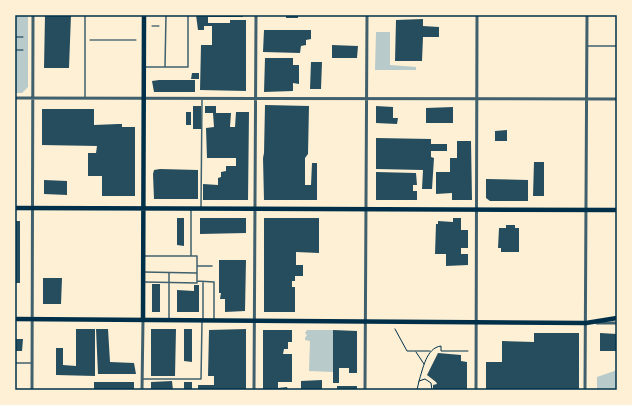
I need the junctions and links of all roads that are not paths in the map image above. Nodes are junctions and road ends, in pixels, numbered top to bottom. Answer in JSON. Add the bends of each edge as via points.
{"nodes":[{"id":1,"x":33,"y":15,"type":"edge"},
{"id":2,"x":85,"y":15,"type":"edge"},
{"id":3,"x":144,"y":15,"type":"edge"},
{"id":4,"x":166,"y":15,"type":"edge"},
{"id":5,"x":188,"y":15,"type":"edge"},
{"id":6,"x":256,"y":15,"type":"edge"},
{"id":7,"x":367,"y":15,"type":"edge"},
{"id":8,"x":477,"y":15,"type":"edge"},
{"id":9,"x":587,"y":15,"type":"edge"},
{"id":10,"x":587,"y":46,"type":"junction"},
{"id":11,"x":617,"y":46,"type":"edge"},
{"id":12,"x":144,"y":67,"type":"junction"},
{"id":13,"x":165,"y":67,"type":"junction"},
{"id":14,"x":15,"y":98,"type":"edge"},
{"id":15,"x":33,"y":98,"type":"junction"},
{"id":16,"x":84,"y":98,"type":"junction"},
{"id":17,"x":144,"y":99,"type":"junction"},
{"id":18,"x":202,"y":99,"type":"junction"},
{"id":19,"x":256,"y":99,"type":"junction"},
{"id":20,"x":367,"y":99,"type":"junction"},
{"id":21,"x":477,"y":99,"type":"junction"},
{"id":22,"x":587,"y":99,"type":"junction"},
{"id":23,"x":617,"y":99,"type":"edge"},
{"id":24,"x":15,"y":208,"type":"edge"},
{"id":25,"x":32,"y":208,"type":"junction"},
{"id":26,"x":143,"y":208,"type":"junction"},
{"id":27,"x":191,"y":209,"type":"junction"},
{"id":28,"x":201,"y":209,"type":"junction"},
{"id":29,"x":255,"y":210,"type":"junction"},
{"id":30,"x":366,"y":210,"type":"junction"},
{"id":31,"x":476,"y":210,"type":"junction"},
{"id":32,"x":617,"y":210,"type":"edge"},
{"id":33,"x":587,"y":211,"type":"junction"},
{"id":34,"x":143,"y":256,"type":"junction"},
{"id":35,"x":191,"y":256,"type":"junction"},
{"id":36,"x":197,"y":266,"type":"junction"},
{"id":37,"x":212,"y":266,"type":"dead end"},
{"id":38,"x":143,"y":272,"type":"junction"},
{"id":39,"x":169,"y":273,"type":"junction"},
{"id":40,"x":197,"y":273,"type":"junction"},
{"id":41,"x":197,"y":281,"type":"junction"},
{"id":42,"x":143,"y":282,"type":"junction"},
{"id":43,"x":169,"y":282,"type":"junction"},
{"id":44,"x":203,"y":282,"type":"junction"},
{"id":45,"x":617,"y":318,"type":"edge"},
{"id":46,"x":15,"y":319,"type":"edge"},
{"id":47,"x":32,"y":319,"type":"junction"},
{"id":48,"x":143,"y":320,"type":"junction"},
{"id":49,"x":169,"y":320,"type":"junction"},
{"id":50,"x":202,"y":320,"type":"junction"},
{"id":51,"x":214,"y":321,"type":"junction"},
{"id":52,"x":255,"y":321,"type":"junction"},
{"id":53,"x":365,"y":321,"type":"junction"},
{"id":54,"x":477,"y":322,"type":"junction"},
{"id":55,"x":586,"y":323,"type":"junction"},
{"id":56,"x":617,"y":323,"type":"edge"},
{"id":57,"x":15,"y":363,"type":"edge"},
{"id":58,"x":32,"y":363,"type":"junction"},
{"id":59,"x":142,"y":379,"type":"junction"},
{"id":60,"x":32,"y":390,"type":"edge"},
{"id":61,"x":142,"y":390,"type":"edge"},
{"id":62,"x":254,"y":390,"type":"edge"},
{"id":63,"x":365,"y":390,"type":"edge"},
{"id":64,"x":476,"y":390,"type":"edge"},
{"id":65,"x":585,"y":390,"type":"edge"}],
"edges":[{"from":1,"to":15,"type":"street"},
{"from":2,"to":16,"type":"lane"},
{"from":3,"to":12,"type":"main road"},
{"from":4,"to":13,"type":"lane"},
{"from":5,"to":13,"type":"lane","via":[[188,67]]},
{"from":6,"to":19,"type":"street"},
{"from":7,"to":20,"type":"street"},
{"from":8,"to":21,"type":"street"},
{"from":9,"to":10,"type":"street"},
{"from":10,"to":11,"type":"lane"},
{"from":10,"to":22,"type":"street"},
{"from":12,"to":13,"type":"lane"},
{"from":12,"to":17,"type":"main road"},
{"from":14,"to":15,"type":"street"},
{"from":15,"to":16,"type":"street"},
{"from":15,"to":25,"type":"street"},
{"from":16,"to":17,"type":"street"},
{"from":17,"to":18,"type":"street"},
{"from":17,"to":26,"type":"main road"},
{"from":18,"to":19,"type":"street"},
{"from":18,"to":28,"type":"lane"},
{"from":19,"to":20,"type":"street"},
{"from":19,"to":29,"type":"street"},
{"from":20,"to":21,"type":"street"},
{"from":20,"to":30,"type":"street"},
{"from":21,"to":22,"type":"street"},
{"from":21,"to":31,"type":"street"},
{"from":22,"to":23,"type":"street"},
{"from":22,"to":33,"type":"street"},
{"from":24,"to":25,"type":"main road"},
{"from":25,"to":26,"type":"main road"},
{"from":25,"to":47,"type":"street"},
{"from":26,"to":27,"type":"main road"},
{"from":26,"to":34,"type":"main road"},
{"from":27,"to":28,"type":"main road"},
{"from":27,"to":35,"type":"lane"},
{"from":28,"to":29,"type":"main road"},
{"from":29,"to":30,"type":"main road"},
{"from":29,"to":52,"type":"street"},
{"from":30,"to":31,"type":"main road"},
{"from":30,"to":53,"type":"street"},
{"from":31,"to":33,"type":"main road"},
{"from":31,"to":54,"type":"street"},
{"from":32,"to":33,"type":"main road"},
{"from":33,"to":55,"type":"street"},
{"from":34,"to":35,"type":"lane"},
{"from":34,"to":38,"type":"main road"},
{"from":35,"to":36,"type":"lane","via":[[197,256]]},
{"from":36,"to":37,"type":"lane"},
{"from":36,"to":40,"type":"lane"},
{"from":38,"to":39,"type":"lane"},
{"from":38,"to":42,"type":"main road"},
{"from":39,"to":40,"type":"lane"},
{"from":39,"to":43,"type":"lane"},
{"from":40,"to":41,"type":"lane"},
{"from":41,"to":43,"type":"lane"},
{"from":41,"to":44,"type":"lane"},
{"from":42,"to":43,"type":"lane"},
{"from":42,"to":48,"type":"main road"},
{"from":43,"to":49,"type":"lane"},
{"from":44,"to":50,"type":"lane"},
{"from":44,"to":51,"type":"lane","via":[[214,282]]},
{"from":45,"to":55,"type":"main road"},
{"from":46,"to":47,"type":"main road"},
{"from":47,"to":48,"type":"main road"},
{"from":47,"to":58,"type":"street"},
{"from":48,"to":49,"type":"main road"},
{"from":48,"to":59,"type":"street"},
{"from":49,"to":50,"type":"main road"},
{"from":50,"to":51,"type":"main road"},
{"from":50,"to":59,"type":"lane","via":[[201,379]]},
{"from":51,"to":52,"type":"main road"},
{"from":52,"to":53,"type":"main road"},
{"from":52,"to":62,"type":"street"},
{"from":53,"to":54,"type":"main road"},
{"from":53,"to":63,"type":"street"},
{"from":54,"to":55,"type":"main road"},
{"from":54,"to":64,"type":"street"},
{"from":55,"to":56,"type":"street"},
{"from":55,"to":65,"type":"street"},
{"from":57,"to":58,"type":"lane"},
{"from":58,"to":60,"type":"street"},
{"from":59,"to":61,"type":"street"}]}
